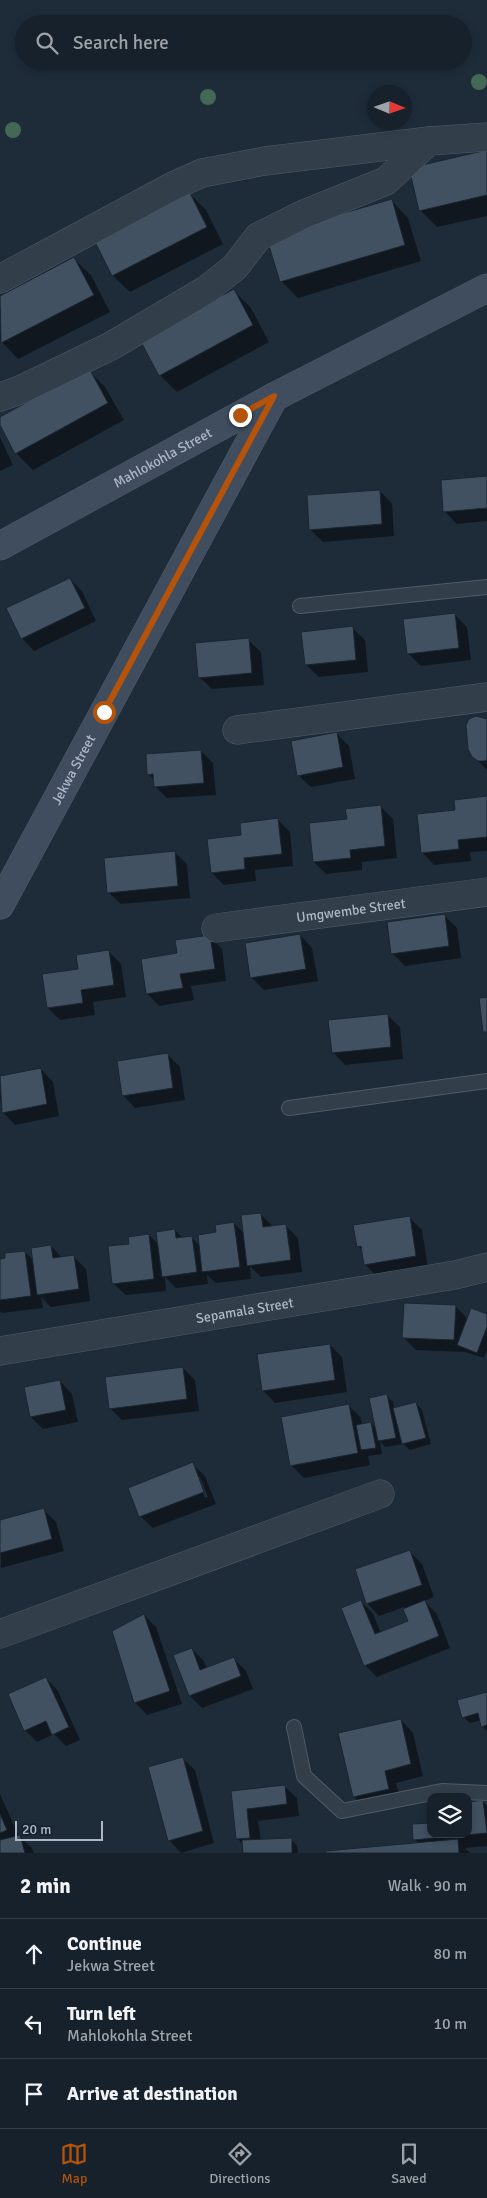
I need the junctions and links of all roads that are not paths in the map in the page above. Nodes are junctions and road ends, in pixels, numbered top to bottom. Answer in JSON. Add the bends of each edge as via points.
{"nodes":[{"id":1,"x":487,"y":137,"type":"edge"},
{"id":2,"x":429,"y":141,"type":"junction"},
{"id":3,"x":0,"y":279,"type":"edge"},
{"id":4,"x":487,"y":288,"type":"edge"},
{"id":5,"x":274,"y":396,"type":"junction"},
{"id":6,"x":0,"y":397,"type":"edge"},
{"id":7,"x":0,"y":546,"type":"edge"},
{"id":8,"x":487,"y":587,"type":"edge"},
{"id":9,"x":300,"y":606,"type":"dead end"},
{"id":10,"x":487,"y":697,"type":"edge"},
{"id":11,"x":238,"y":730,"type":"dead end"},
{"id":12,"x":487,"y":892,"type":"edge"},
{"id":13,"x":0,"y":905,"type":"edge"},
{"id":14,"x":216,"y":928,"type":"dead end"},
{"id":15,"x":487,"y":1081,"type":"edge"},
{"id":16,"x":289,"y":1108,"type":"dead end"},
{"id":17,"x":487,"y":1267,"type":"edge"},
{"id":18,"x":0,"y":1351,"type":"edge"},
{"id":19,"x":380,"y":1494,"type":"dead end"},
{"id":20,"x":0,"y":1634,"type":"edge"},
{"id":21,"x":294,"y":1727,"type":"dead end"},
{"id":22,"x":487,"y":1793,"type":"edge"}],
"edges":[{"from":1,"to":2,"type":"street"},
{"from":2,"to":3,"type":"street","via":[[265,161],[202,173]]},
{"from":2,"to":6,"type":"street","via":[[386,181],[304,214],[258,237],[235,267],[198,295],[111,346]]},
{"from":4,"to":5,"type":"street","name":"Mahlokohla Street"},
{"from":5,"to":7,"type":"street","name":"Mahlokohla Street"},
{"from":5,"to":13,"type":"street","name":"Jekwa Street"},
{"from":8,"to":9,"type":"lane"},
{"from":10,"to":11,"type":"street"},
{"from":12,"to":14,"type":"street","name":"Umgwembe Street"},
{"from":15,"to":16,"type":"lane"},
{"from":17,"to":18,"type":"street","name":"Sepamala Street"},
{"from":19,"to":20,"type":"street"},
{"from":21,"to":22,"type":"lane","via":[[304,1776],[342,1811],[442,1791]]}]}
